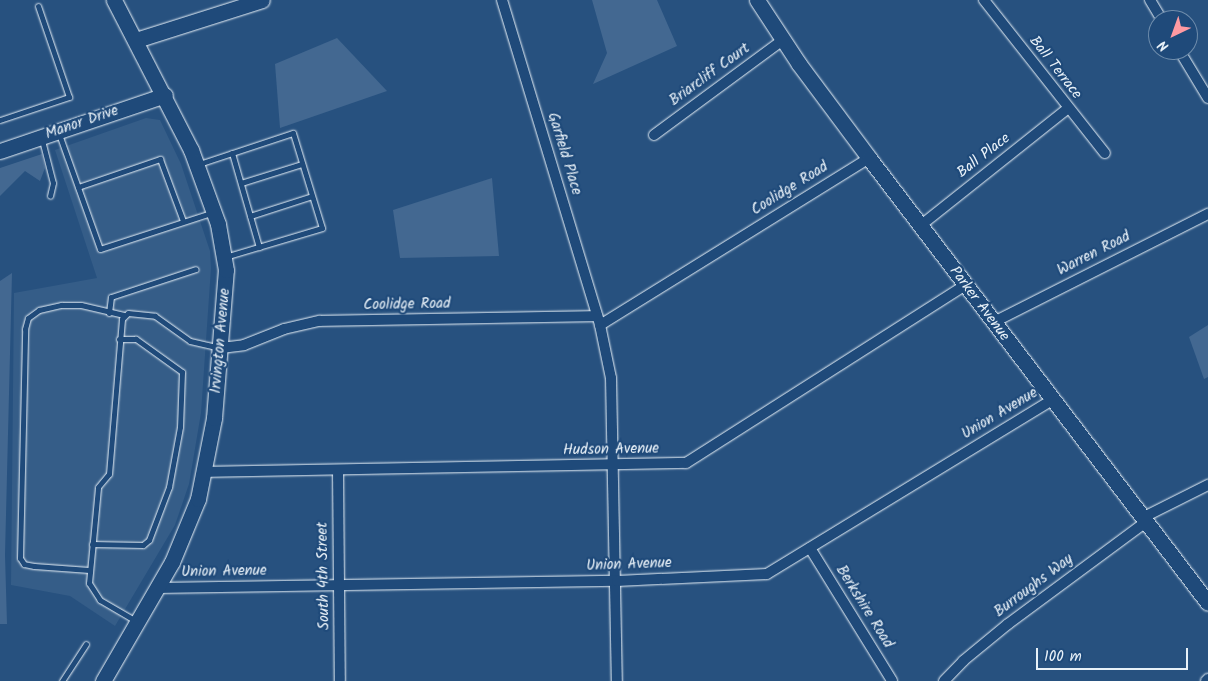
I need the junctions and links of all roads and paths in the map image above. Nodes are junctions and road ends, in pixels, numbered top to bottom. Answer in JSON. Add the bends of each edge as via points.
{"nodes":[{"id":1,"x":114,"y":0,"type":"edge"},
{"id":2,"x":502,"y":0,"type":"edge"},
{"id":3,"x":757,"y":0,"type":"edge"},
{"id":4,"x":984,"y":0,"type":"edge"},
{"id":5,"x":252,"y":1,"type":"edge"},
{"id":6,"x":38,"y":6,"type":"dead end"},
{"id":7,"x":136,"y":40,"type":"junction"},
{"id":8,"x":783,"y":40,"type":"junction"},
{"id":9,"x":1186,"y":60,"type":"edge"},
{"id":10,"x":165,"y":95,"type":"junction"},
{"id":11,"x":1208,"y":98,"type":"edge"},
{"id":12,"x":1067,"y":109,"type":"junction"},
{"id":13,"x":0,"y":120,"type":"edge"},
{"id":14,"x":58,"y":131,"type":"junction"},
{"id":15,"x":654,"y":135,"type":"dead end"},
{"id":16,"x":42,"y":137,"type":"junction"},
{"id":17,"x":0,"y":151,"type":"edge"},
{"id":18,"x":1105,"y":153,"type":"dead end"},
{"id":19,"x":232,"y":154,"type":"junction"},
{"id":20,"x":869,"y":158,"type":"junction"},
{"id":21,"x":302,"y":164,"type":"junction"},
{"id":22,"x":197,"y":165,"type":"junction"},
{"id":23,"x":240,"y":183,"type":"junction"},
{"id":24,"x":78,"y":187,"type":"junction"},
{"id":25,"x":50,"y":196,"type":"dead end"},
{"id":26,"x":312,"y":196,"type":"junction"},
{"id":27,"x":214,"y":212,"type":"junction"},
{"id":28,"x":1208,"y":214,"type":"edge"},
{"id":29,"x":250,"y":216,"type":"junction"},
{"id":30,"x":183,"y":221,"type":"junction"},
{"id":31,"x":920,"y":226,"type":"junction"},
{"id":32,"x":259,"y":247,"type":"junction"},
{"id":33,"x":225,"y":258,"type":"junction"},
{"id":34,"x":196,"y":269,"type":"dead end"},
{"id":35,"x":965,"y":285,"type":"junction"},
{"id":36,"x":109,"y":313,"type":"junction"},
{"id":37,"x":124,"y":315,"type":"junction"},
{"id":38,"x":598,"y":321,"type":"junction"},
{"id":39,"x":994,"y":322,"type":"junction"},
{"id":40,"x":119,"y":340,"type":"junction"},
{"id":41,"x":221,"y":348,"type":"junction"},
{"id":42,"x":1052,"y":400,"type":"junction"},
{"id":43,"x":615,"y":464,"type":"junction"},
{"id":44,"x":338,"y":470,"type":"junction"},
{"id":45,"x":205,"y":472,"type":"junction"},
{"id":46,"x":1208,"y":485,"type":"edge"},
{"id":47,"x":1145,"y":519,"type":"junction"},
{"id":48,"x":92,"y":544,"type":"junction"},
{"id":49,"x":810,"y":548,"type":"junction"},
{"id":50,"x":89,"y":570,"type":"junction"},
{"id":51,"x":617,"y":581,"type":"junction"},
{"id":52,"x":340,"y":584,"type":"junction"},
{"id":53,"x":157,"y":588,"type":"junction"},
{"id":54,"x":1208,"y":603,"type":"edge"},
{"id":55,"x":137,"y":621,"type":"junction"},
{"id":56,"x":86,"y":644,"type":"dead end"},
{"id":57,"x":62,"y":681,"type":"edge"},
{"id":58,"x":103,"y":681,"type":"edge"},
{"id":59,"x":340,"y":681,"type":"edge"},
{"id":60,"x":618,"y":681,"type":"edge"},
{"id":61,"x":892,"y":681,"type":"edge"},
{"id":62,"x":944,"y":681,"type":"edge"}],
"edges":[{"from":1,"to":7,"type":"street","name":"Irvington Avenue"},
{"from":2,"to":38,"type":"street","name":"Garfield Place"},
{"from":3,"to":8,"type":"street","name":"Parker Avenue"},
{"from":4,"to":12,"type":"street","name":"Ball Terrace"},
{"from":5,"to":7,"type":"street"},
{"from":6,"to":13,"type":"lane","via":[[69,96]]},
{"from":7,"to":10,"type":"street","name":"Irvington Avenue"},
{"from":8,"to":15,"type":"street","name":"Briarcliff Court"},
{"from":8,"to":20,"type":"street","name":"Parker Avenue"},
{"from":9,"to":11,"type":"street"},
{"from":10,"to":14,"type":"street","name":"Manor Drive"},
{"from":10,"to":22,"type":"street","name":"Irvington Avenue"},
{"from":12,"to":18,"type":"street","name":"Ball Terrace"},
{"from":12,"to":31,"type":"street","name":"Ball Place"},
{"from":14,"to":16,"type":"street","name":"Manor Drive"},
{"from":14,"to":24,"type":"lane"},
{"from":16,"to":17,"type":"street","name":"Manor Drive"},
{"from":16,"to":25,"type":"lane","via":[[53,182]]},
{"from":19,"to":21,"type":"lane","via":[[293,133]]},
{"from":19,"to":22,"type":"lane"},
{"from":19,"to":23,"type":"lane"},
{"from":20,"to":31,"type":"street","name":"Parker Avenue"},
{"from":20,"to":38,"type":"street","name":"Coolidge Road"},
{"from":21,"to":23,"type":"lane"},
{"from":21,"to":26,"type":"lane"},
{"from":22,"to":27,"type":"street","name":"Irvington Avenue"},
{"from":23,"to":29,"type":"lane"},
{"from":24,"to":30,"type":"lane","via":[[160,159]]},
{"from":24,"to":30,"type":"lane","via":[[100,249]]},
{"from":26,"to":29,"type":"lane"},
{"from":26,"to":32,"type":"lane","via":[[322,228]]},
{"from":27,"to":30,"type":"lane"},
{"from":27,"to":33,"type":"street","name":"Irvington Avenue"},
{"from":28,"to":39,"type":"street","name":"Warren Road"},
{"from":29,"to":32,"type":"lane"},
{"from":31,"to":35,"type":"street","name":"Parker Avenue"},
{"from":32,"to":33,"type":"lane"},
{"from":33,"to":41,"type":"street","name":"Irvington Avenue"},
{"from":34,"to":36,"type":"lane","via":[[111,297]]},
{"from":35,"to":39,"type":"street","name":"Parker Avenue"},
{"from":35,"to":43,"type":"street","name":"Hudson Avenue","via":[[686,463]]},
{"from":36,"to":37,"type":"lane"},
{"from":36,"to":50,"type":"lane","via":[[81,305],[61,305],[39,310],[28,318],[25,329],[20,558],[24,564],[34,566]]},
{"from":37,"to":40,"type":"lane"},
{"from":37,"to":41,"type":"lane","via":[[155,316],[190,341]]},
{"from":38,"to":41,"type":"street","name":"Coolidge Road","via":[[320,321]]},
{"from":38,"to":43,"type":"street","name":"Garfield Place","via":[[611,378]]},
{"from":39,"to":42,"type":"street","name":"Parker Avenue"},
{"from":40,"to":48,"type":"lane","via":[[109,474],[98,487]]},
{"from":40,"to":48,"type":"lane","via":[[136,339],[182,372],[180,426],[169,487],[149,540],[143,545]]},
{"from":41,"to":45,"type":"street","name":"Irvington Avenue"},
{"from":42,"to":47,"type":"street","name":"Parker Avenue"},
{"from":42,"to":49,"type":"street","name":"Union Avenue"},
{"from":43,"to":44,"type":"street","name":"Hudson Avenue"},
{"from":43,"to":51,"type":"street","name":"Garfield Place"},
{"from":44,"to":45,"type":"street","name":"Hudson Avenue"},
{"from":44,"to":52,"type":"street","name":"South 4th Street"},
{"from":45,"to":53,"type":"street","name":"Irvington Avenue","via":[[188,530]]},
{"from":46,"to":47,"type":"street","name":"Burroughs Way"},
{"from":47,"to":54,"type":"street","name":"Parker Avenue"},
{"from":47,"to":62,"type":"street","name":"Burroughs Way","via":[[1008,624]]},
{"from":48,"to":50,"type":"lane"},
{"from":49,"to":51,"type":"street","name":"Union Avenue","via":[[767,574]]},
{"from":49,"to":61,"type":"street","name":"Berkshire Road"},
{"from":50,"to":55,"type":"lane","via":[[93,594]]},
{"from":51,"to":52,"type":"street","name":"Union Avenue"},
{"from":51,"to":60,"type":"street","name":"Garfield Place"},
{"from":52,"to":53,"type":"street","name":"Union Avenue"},
{"from":52,"to":59,"type":"street","name":"South 4th Street"},
{"from":53,"to":55,"type":"street","name":"Irvington Avenue"},
{"from":55,"to":58,"type":"street","name":"Irvington Avenue"},
{"from":56,"to":57,"type":"lane"}]}
